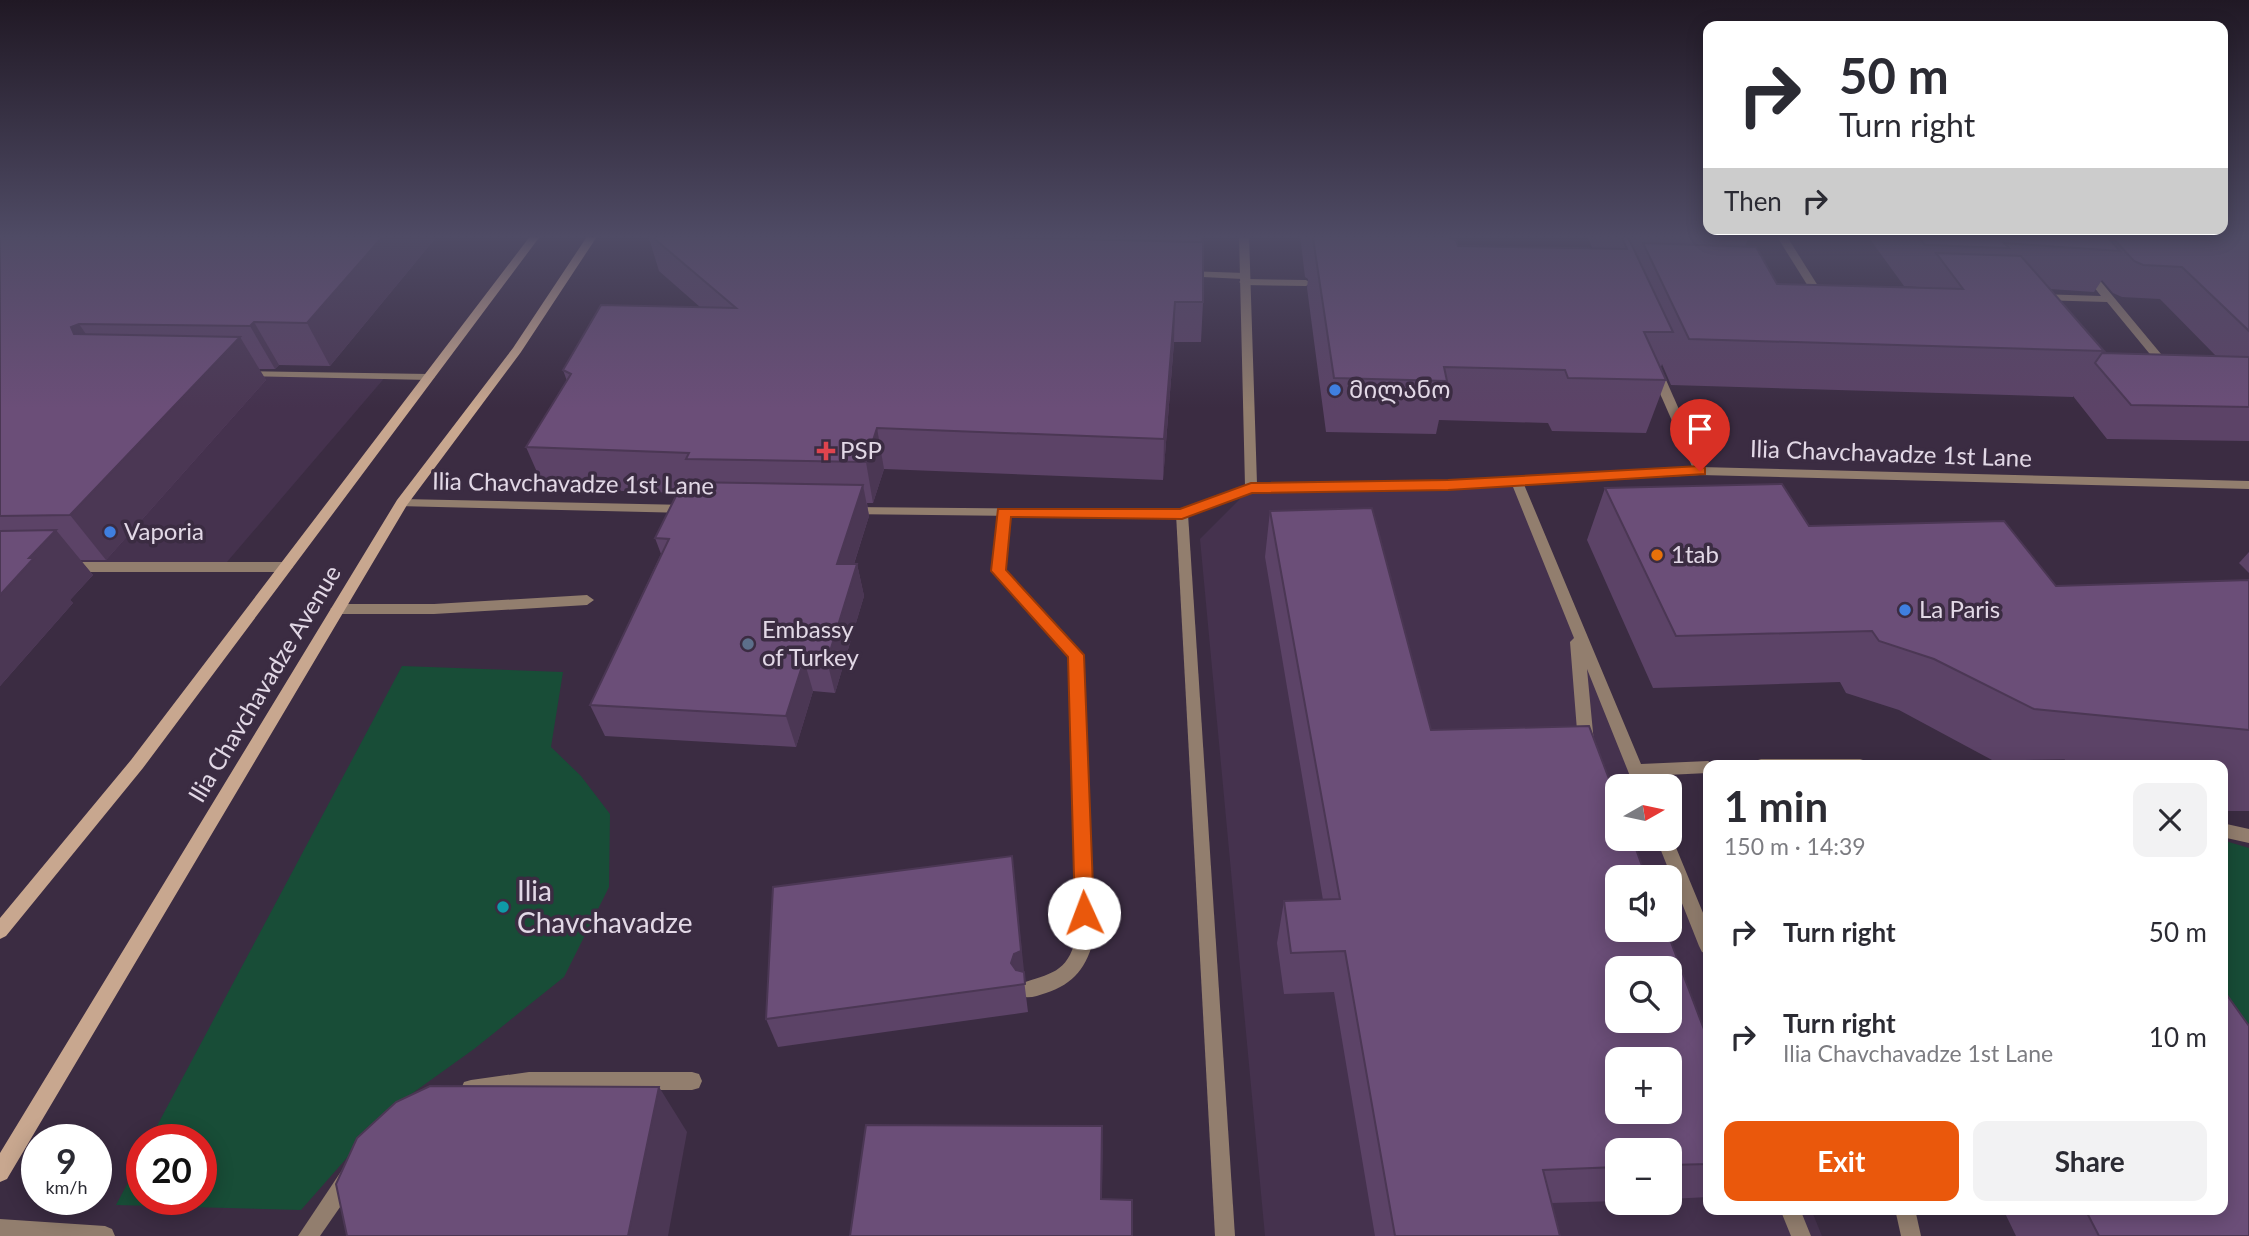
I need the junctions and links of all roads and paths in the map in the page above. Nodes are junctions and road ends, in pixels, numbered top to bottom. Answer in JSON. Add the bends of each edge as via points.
{"nodes":[{"id":1,"x":493,"y":293,"type":"edge"},
{"id":2,"x":555,"y":293,"type":"edge"},
{"id":3,"x":1244,"y":293,"type":"edge"},
{"id":4,"x":2105,"y":293,"type":"edge"},
{"id":5,"x":2029,"y":297,"type":"edge"},
{"id":6,"x":2110,"y":299,"type":"junction"},
{"id":7,"x":1651,"y":359,"type":"edge"},
{"id":8,"x":2168,"y":368,"type":"edge"},
{"id":9,"x":231,"y":374,"type":"edge"},
{"id":10,"x":429,"y":377,"type":"junction"},
{"id":11,"x":1700,"y":471,"type":"junction"},
{"id":12,"x":1517,"y":482,"type":"junction"},
{"id":13,"x":2249,"y":485,"type":"edge"},
{"id":14,"x":1251,"y":488,"type":"junction"},
{"id":15,"x":402,"y":503,"type":"junction"},
{"id":16,"x":704,"y":509,"type":"edge"},
{"id":17,"x":840,"y":510,"type":"edge"},
{"id":18,"x":1004,"y":512,"type":"junction"},
{"id":19,"x":1182,"y":522,"type":"junction"},
{"id":20,"x":286,"y":567,"type":"junction"},
{"id":21,"x":53,"y":568,"type":"edge"},
{"id":22,"x":587,"y":600,"type":"dead end"},
{"id":23,"x":337,"y":609,"type":"junction"},
{"id":24,"x":1576,"y":630,"type":"junction"},
{"id":25,"x":1594,"y":764,"type":"edge"},
{"id":26,"x":1703,"y":768,"type":"edge"},
{"id":27,"x":1637,"y":774,"type":"edge"},
{"id":28,"x":1664,"y":774,"type":"edge"},
{"id":29,"x":2228,"y":831,"type":"edge"},
{"id":30,"x":2249,"y":836,"type":"edge"},
{"id":31,"x":1669,"y":851,"type":"edge"},
{"id":32,"x":0,"y":930,"type":"edge"},
{"id":33,"x":1703,"y":934,"type":"edge"},
{"id":34,"x":1026,"y":990,"type":"edge"},
{"id":35,"x":692,"y":1081,"type":"dead end"},
{"id":36,"x":450,"y":1092,"type":"edge"},
{"id":37,"x":358,"y":1163,"type":"edge"},
{"id":38,"x":0,"y":1172,"type":"edge"},
{"id":39,"x":1792,"y":1215,"type":"edge"},
{"id":40,"x":1906,"y":1215,"type":"edge"},
{"id":41,"x":0,"y":1228,"type":"edge"},
{"id":42,"x":105,"y":1236,"type":"edge"},
{"id":43,"x":308,"y":1236,"type":"edge"},
{"id":44,"x":1225,"y":1236,"type":"edge"},
{"id":45,"x":1801,"y":1236,"type":"edge"},
{"id":46,"x":1911,"y":1236,"type":"edge"}],
"edges":[{"from":1,"to":10,"type":"main road","name":"Ilia Chavchavadze Avenue"},
{"from":2,"to":15,"type":"main road","name":"Ilia Chavchavadze Avenue"},
{"from":3,"to":14,"type":"street"},
{"from":4,"to":6,"type":"street"},
{"from":5,"to":6,"type":"street"},
{"from":6,"to":8,"type":"street"},
{"from":7,"to":11,"type":"street"},
{"from":9,"to":10,"type":"street"},
{"from":10,"to":20,"type":"main road","name":"Ilia Chavchavadze Avenue"},
{"from":11,"to":12,"type":"street","name":"Ilia Chavchavadze 1st Lane"},
{"from":11,"to":13,"type":"street","name":"Ilia Chavchavadze 1st Lane"},
{"from":12,"to":14,"type":"street","name":"Ilia Chavchavadze 1st Lane"},
{"from":12,"to":24,"type":"street"},
{"from":14,"to":19,"type":"street","name":"Ilia Chavchavadze 1st Lane"},
{"from":15,"to":16,"type":"street","name":"Ilia Chavchavadze 1st Lane"},
{"from":15,"to":23,"type":"main road","name":"Ilia Chavchavadze Avenue"},
{"from":17,"to":18,"type":"street","name":"Ilia Chavchavadze 1st Lane"},
{"from":18,"to":19,"type":"street","name":"Ilia Chavchavadze 1st Lane"},
{"from":18,"to":34,"type":"street","via":[[999,571],[1076,655],[1085,938],[1082,958],[1067,975]]},
{"from":19,"to":44,"type":"street"},
{"from":20,"to":21,"type":"street"},
{"from":20,"to":32,"type":"main road","name":"Ilia Chavchavadze Avenue","via":[[137,764]]},
{"from":22,"to":23,"type":"street"},
{"from":23,"to":38,"type":"main road","name":"Ilia Chavchavadze Avenue"},
{"from":24,"to":25,"type":"street","via":[[1584,740]]},
{"from":24,"to":27,"type":"street"},
{"from":26,"to":28,"type":"street"},
{"from":29,"to":30,"type":"street"},
{"from":31,"to":33,"type":"street"},
{"from":35,"to":36,"type":"street","via":[[529,1081]]},
{"from":37,"to":43,"type":"street"},
{"from":39,"to":45,"type":"street"},
{"from":40,"to":46,"type":"street"},
{"from":41,"to":42,"type":"street"}]}
